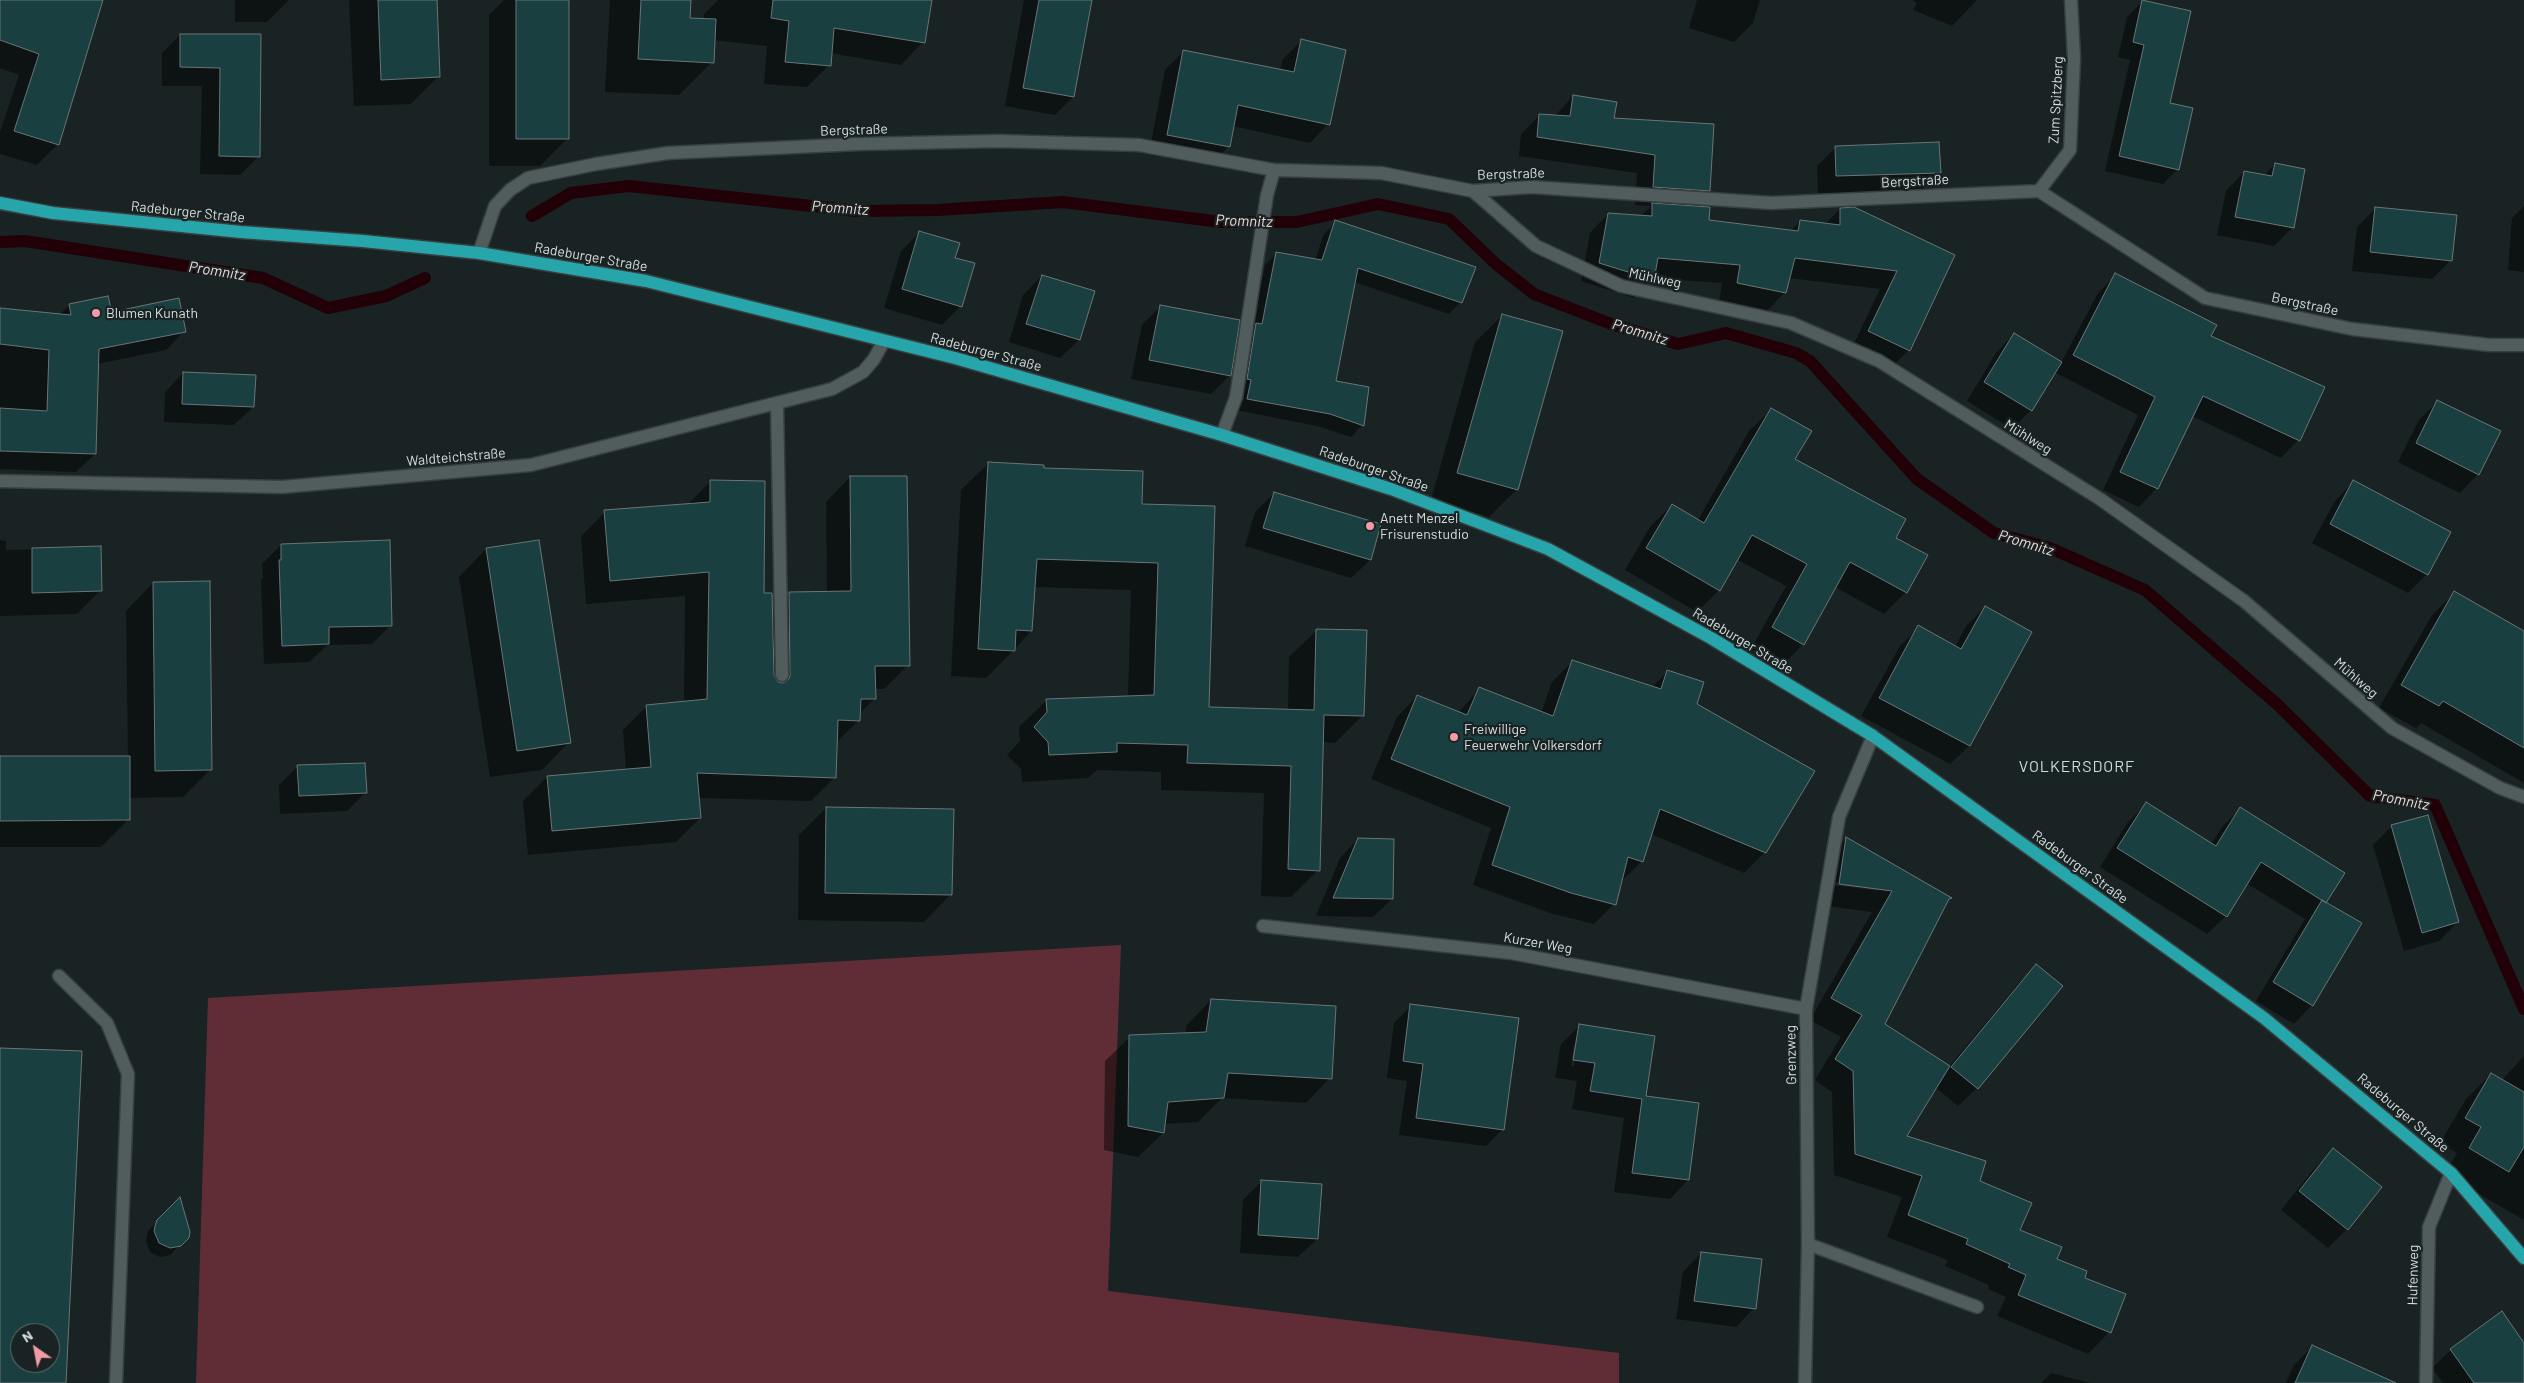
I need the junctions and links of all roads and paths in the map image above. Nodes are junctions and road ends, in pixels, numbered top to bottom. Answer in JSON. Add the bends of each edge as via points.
{"nodes":[{"id":1,"x":2071,"y":0,"type":"edge"},
{"id":2,"x":1274,"y":170,"type":"junction"},
{"id":3,"x":1473,"y":191,"type":"junction"},
{"id":4,"x":2039,"y":191,"type":"junction"},
{"id":5,"x":0,"y":203,"type":"edge"},
{"id":6,"x":479,"y":253,"type":"junction"},
{"id":7,"x":884,"y":341,"type":"junction"},
{"id":8,"x":2524,"y":345,"type":"edge"},
{"id":9,"x":777,"y":403,"type":"junction"},
{"id":10,"x":1222,"y":435,"type":"junction"},
{"id":11,"x":0,"y":481,"type":"edge"},
{"id":12,"x":782,"y":675,"type":"dead end"},
{"id":13,"x":1873,"y":736,"type":"junction"},
{"id":14,"x":2524,"y":797,"type":"edge"},
{"id":15,"x":1263,"y":926,"type":"dead end"},
{"id":16,"x":59,"y":976,"type":"dead end"},
{"id":17,"x":1806,"y":1009,"type":"junction"},
{"id":18,"x":2452,"y":1173,"type":"junction"},
{"id":19,"x":1808,"y":1244,"type":"junction"},
{"id":20,"x":2524,"y":1258,"type":"edge"},
{"id":21,"x":1977,"y":1307,"type":"dead end"},
{"id":22,"x":116,"y":1383,"type":"edge"},
{"id":23,"x":1805,"y":1383,"type":"edge"},
{"id":24,"x":2426,"y":1383,"type":"edge"}],
"edges":[{"from":1,"to":4,"type":"street","name":"Zum Spitzberg","via":[[2074,58],[2070,150]]},
{"from":2,"to":3,"type":"street","name":"Bergstraße","via":[[1381,173]]},
{"from":2,"to":6,"type":"street","name":"Bergstraße","via":[[1139,145],[1000,141],[859,144],[668,154],[528,178],[495,206]]},
{"from":2,"to":10,"type":"street","via":[[1259,242],[1236,396]]},
{"from":3,"to":4,"type":"street","name":"Bergstraße","via":[[1530,187],[1771,203]]},
{"from":3,"to":14,"type":"street","name":"Mühlweg","via":[[1536,246],[1621,286],[1791,323],[1879,361],[2100,499],[2236,595],[2392,728],[2500,788]]},
{"from":4,"to":8,"type":"street","name":"Bergstraße","via":[[2205,298],[2352,329],[2489,345]]},
{"from":5,"to":6,"type":"main road","name":"Radeburger Straße","via":[[53,213]]},
{"from":6,"to":7,"type":"main road","name":"Radeburger Straße","via":[[646,281]]},
{"from":7,"to":9,"type":"street","name":"Waldteichstraße","via":[[863,372],[832,389]]},
{"from":7,"to":10,"type":"main road","name":"Radeburger Straße","via":[[955,358]]},
{"from":9,"to":11,"type":"street","name":"Waldteichstraße","via":[[532,465],[282,487]]},
{"from":9,"to":12,"type":"street"},
{"from":10,"to":13,"type":"main road","name":"Radeburger Straße","via":[[1392,489],[1548,549],[1711,638]]},
{"from":13,"to":17,"type":"street","name":"Grenzweg","via":[[1839,817]]},
{"from":13,"to":18,"type":"main road","name":"Radeburger Straße","via":[[2264,1018]]},
{"from":15,"to":17,"type":"street","name":"Kurzer Weg","via":[[1511,953]]},
{"from":16,"to":22,"type":"street","via":[[107,1023],[128,1074]]},
{"from":17,"to":19,"type":"street","name":"Grenzweg"},
{"from":18,"to":20,"type":"main road","name":"Radeburger Straße"},
{"from":18,"to":24,"type":"street","name":"Hufenweg","via":[[2429,1227]]},
{"from":19,"to":21,"type":"street"},
{"from":19,"to":23,"type":"street","name":"Grenzweg"}]}
